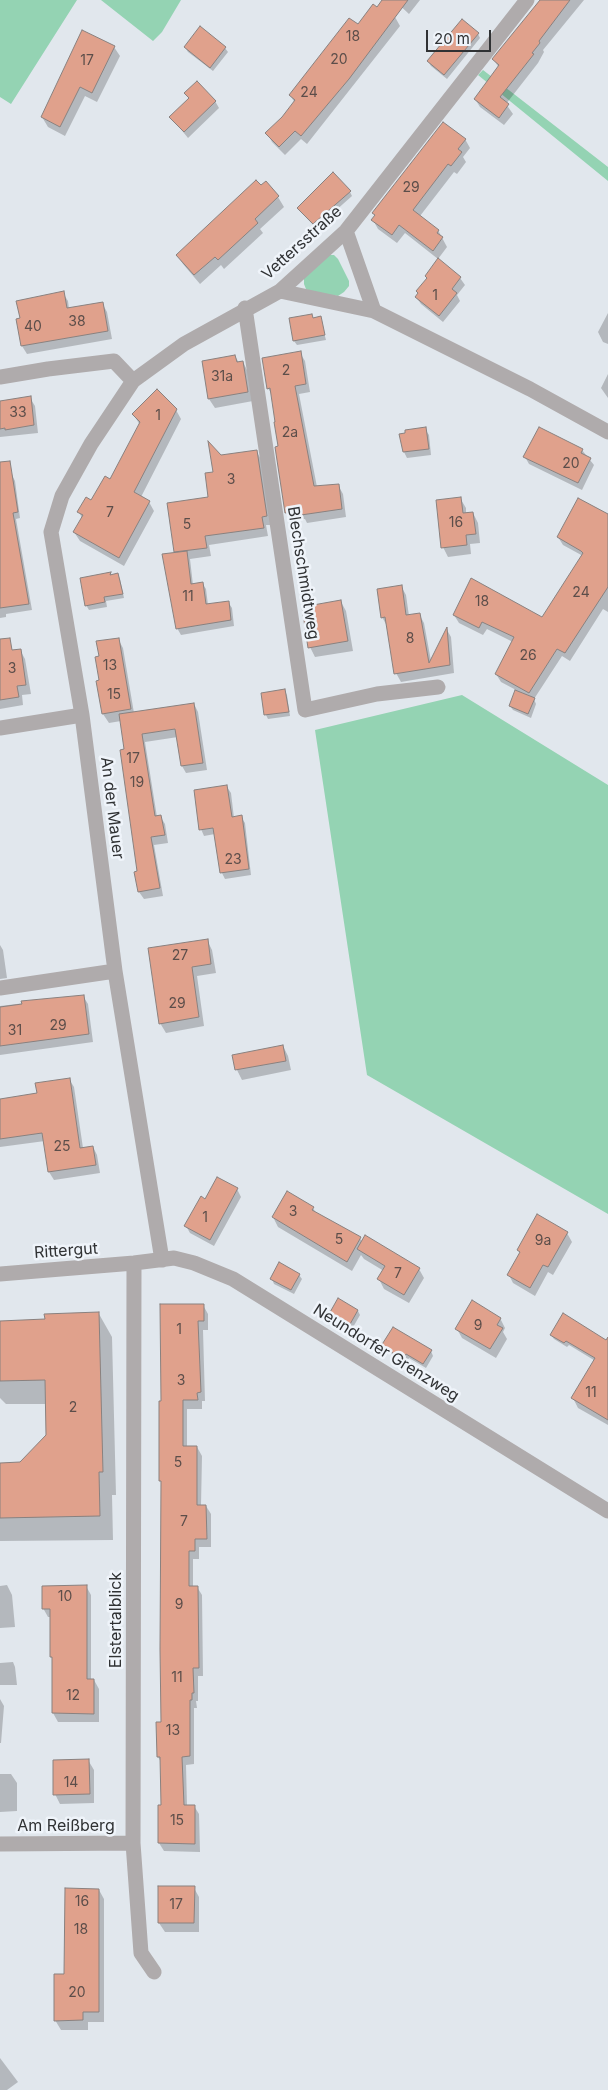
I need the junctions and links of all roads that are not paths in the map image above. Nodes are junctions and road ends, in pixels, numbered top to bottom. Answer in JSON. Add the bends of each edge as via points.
{"nodes":[{"id":1,"x":527,"y":0,"type":"edge"},
{"id":2,"x":346,"y":231,"type":"junction"},
{"id":3,"x":280,"y":291,"type":"junction"},
{"id":4,"x":245,"y":308,"type":"junction"},
{"id":5,"x":374,"y":311,"type":"junction"},
{"id":6,"x":0,"y":377,"type":"edge"},
{"id":7,"x":133,"y":381,"type":"junction"},
{"id":8,"x":608,"y":432,"type":"edge"},
{"id":9,"x":438,"y":687,"type":"dead end"},
{"id":10,"x":82,"y":715,"type":"junction"},
{"id":11,"x":0,"y":728,"type":"edge"},
{"id":12,"x":115,"y":971,"type":"junction"},
{"id":13,"x":0,"y":988,"type":"edge"},
{"id":14,"x":162,"y":1260,"type":"junction"},
{"id":15,"x":134,"y":1263,"type":"junction"},
{"id":16,"x":0,"y":1274,"type":"edge"},
{"id":17,"x":608,"y":1511,"type":"edge"},
{"id":18,"x":133,"y":1843,"type":"junction"},
{"id":19,"x":0,"y":1844,"type":"edge"},
{"id":20,"x":154,"y":1972,"type":"dead end"}],
"edges":[{"from":1,"to":2,"type":"street","name":"Vettersstraße"},
{"from":2,"to":3,"type":"street","name":"Vettersstraße"},
{"from":2,"to":5,"type":"street"},
{"from":3,"to":4,"type":"street","name":"Vettersstraße"},
{"from":3,"to":5,"type":"street"},
{"from":4,"to":7,"type":"street","name":"Vettersstraße","via":[[184,344]]},
{"from":4,"to":9,"type":"street","name":"Blechschmidtweg","via":[[305,710],[377,694]]},
{"from":5,"to":8,"type":"street"},
{"from":6,"to":7,"type":"street","via":[[114,361]]},
{"from":7,"to":10,"type":"street","name":"An der Mauer","via":[[91,444],[62,496],[50,532]]},
{"from":10,"to":11,"type":"street"},
{"from":10,"to":12,"type":"street","name":"An der Mauer"},
{"from":12,"to":13,"type":"street"},
{"from":12,"to":14,"type":"street","name":"An der Mauer"},
{"from":14,"to":15,"type":"street","name":"Neundorfer Grenzweg"},
{"from":14,"to":17,"type":"street","name":"Neundorfer Grenzweg","via":[[174,1258],[194,1263],[233,1279]]},
{"from":15,"to":16,"type":"street","name":"Rittergut"},
{"from":15,"to":18,"type":"street","name":"Elstertalblick"},
{"from":18,"to":19,"type":"street","name":"Am Reißberg"},
{"from":18,"to":20,"type":"street","name":"Elstertalblick","via":[[141,1953]]}]}
